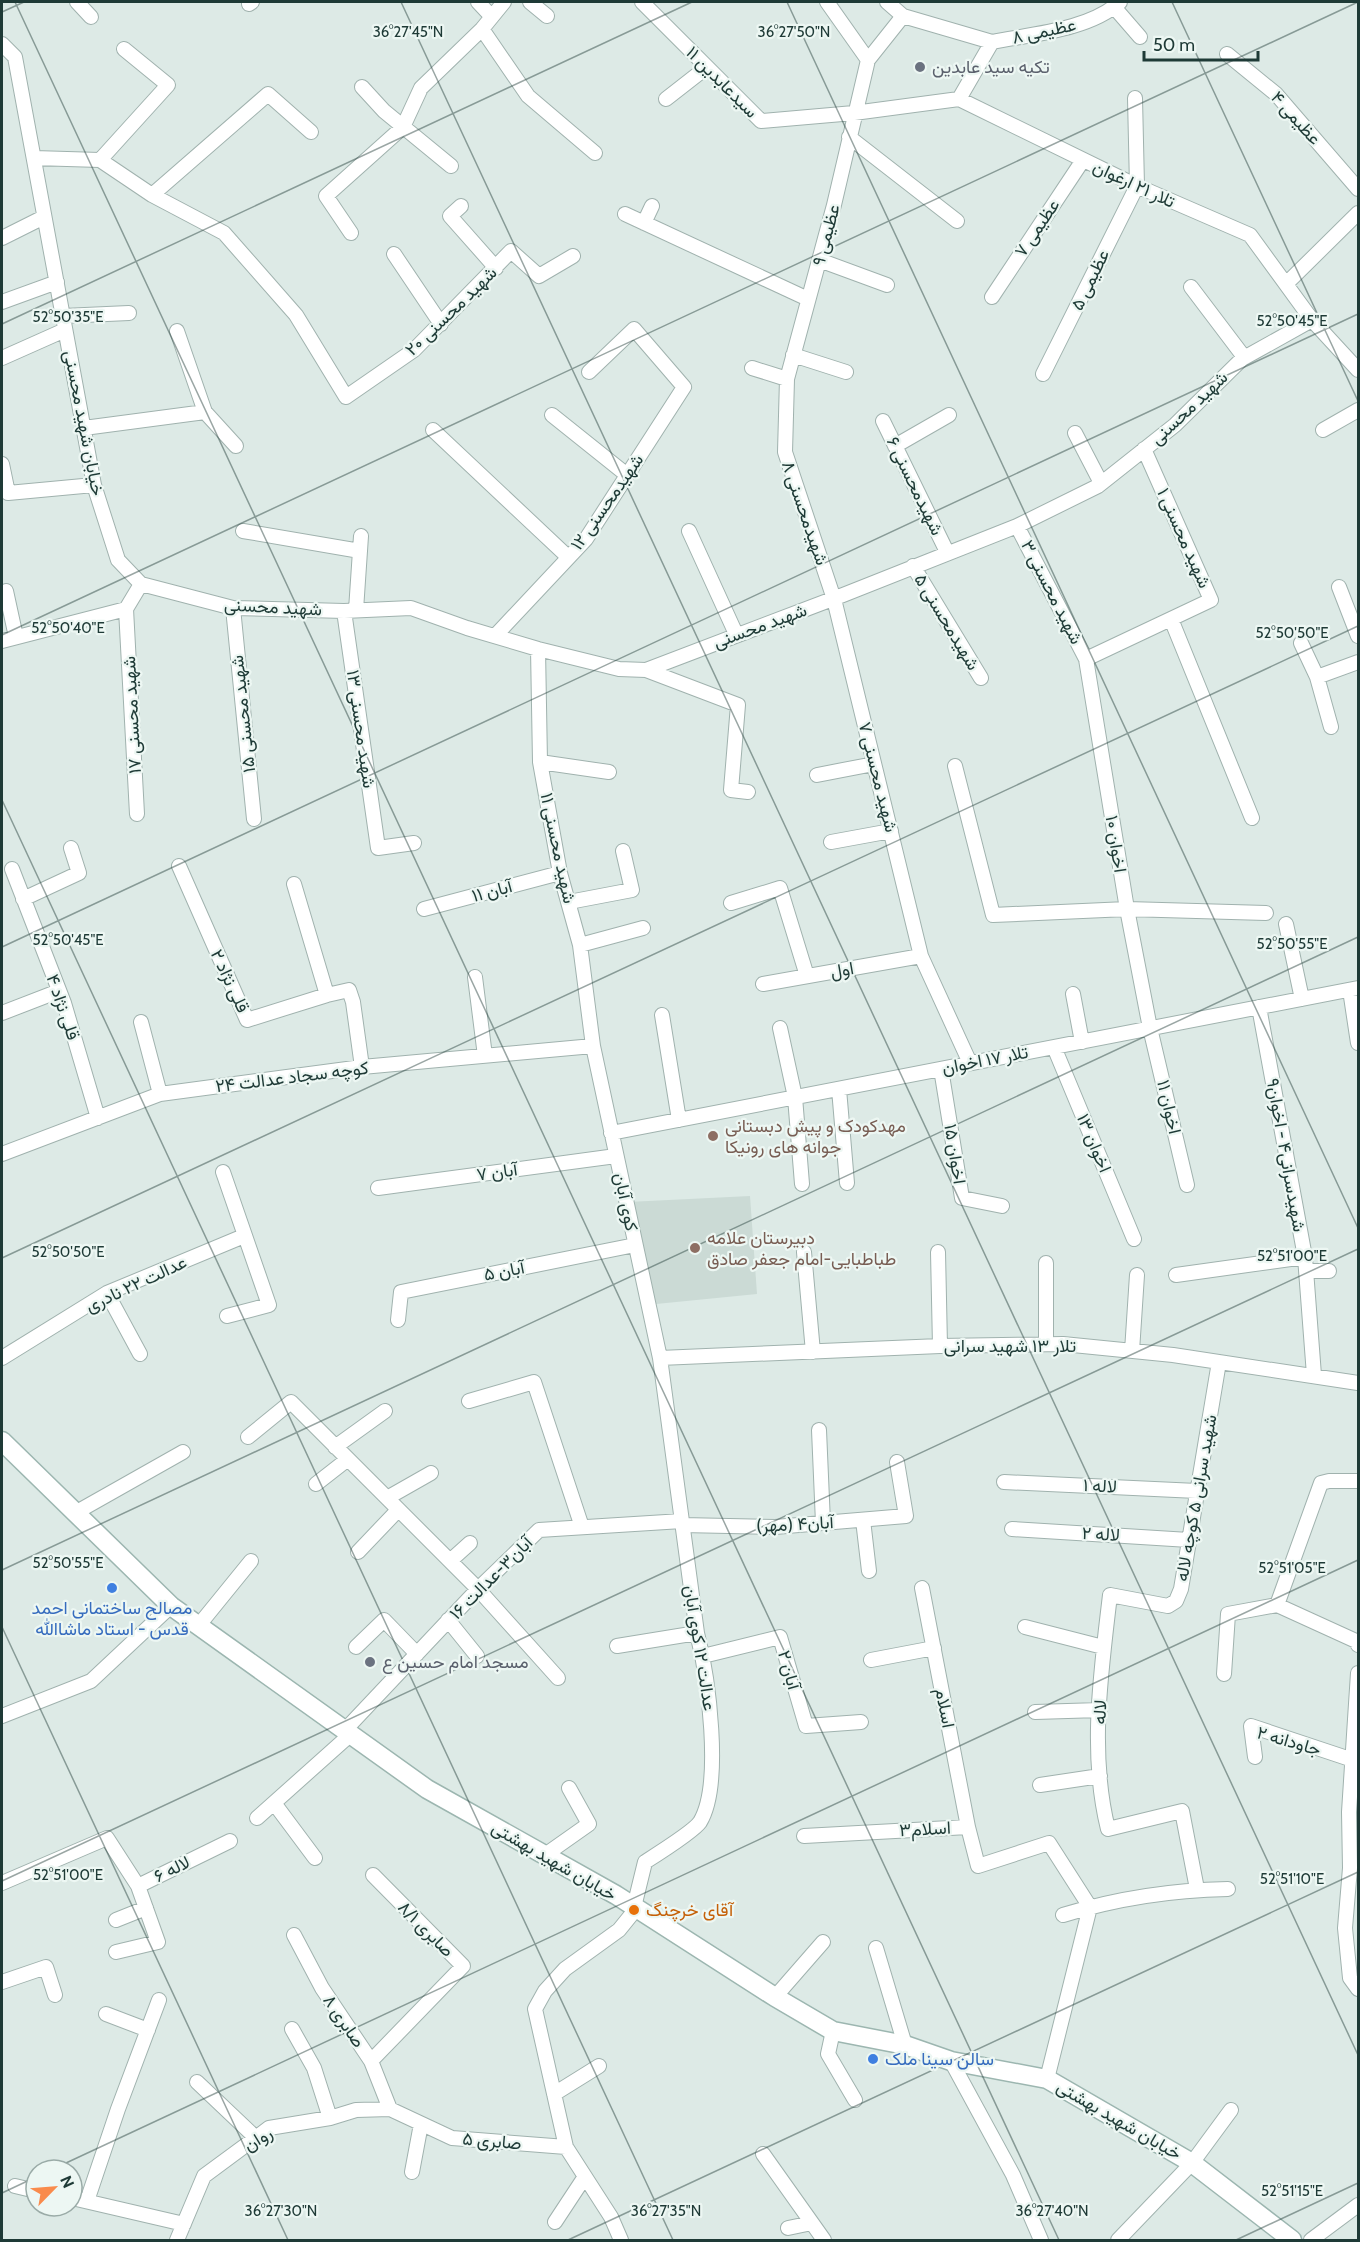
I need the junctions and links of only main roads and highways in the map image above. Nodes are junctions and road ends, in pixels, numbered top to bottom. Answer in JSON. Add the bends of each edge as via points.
{"nodes":[{"id":1,"x":2,"y":1441,"type":"edge"},
{"id":2,"x":1292,"y":2241,"type":"edge"}],
"edges":[{"from":1,"to":2,"type":"main road","name":"خیابان شهید بهشتی","via":[[171,1606],[427,1789],[635,1908],[833,2031],[905,2045],[951,2061],[1047,2079],[1192,2163]]}]}
